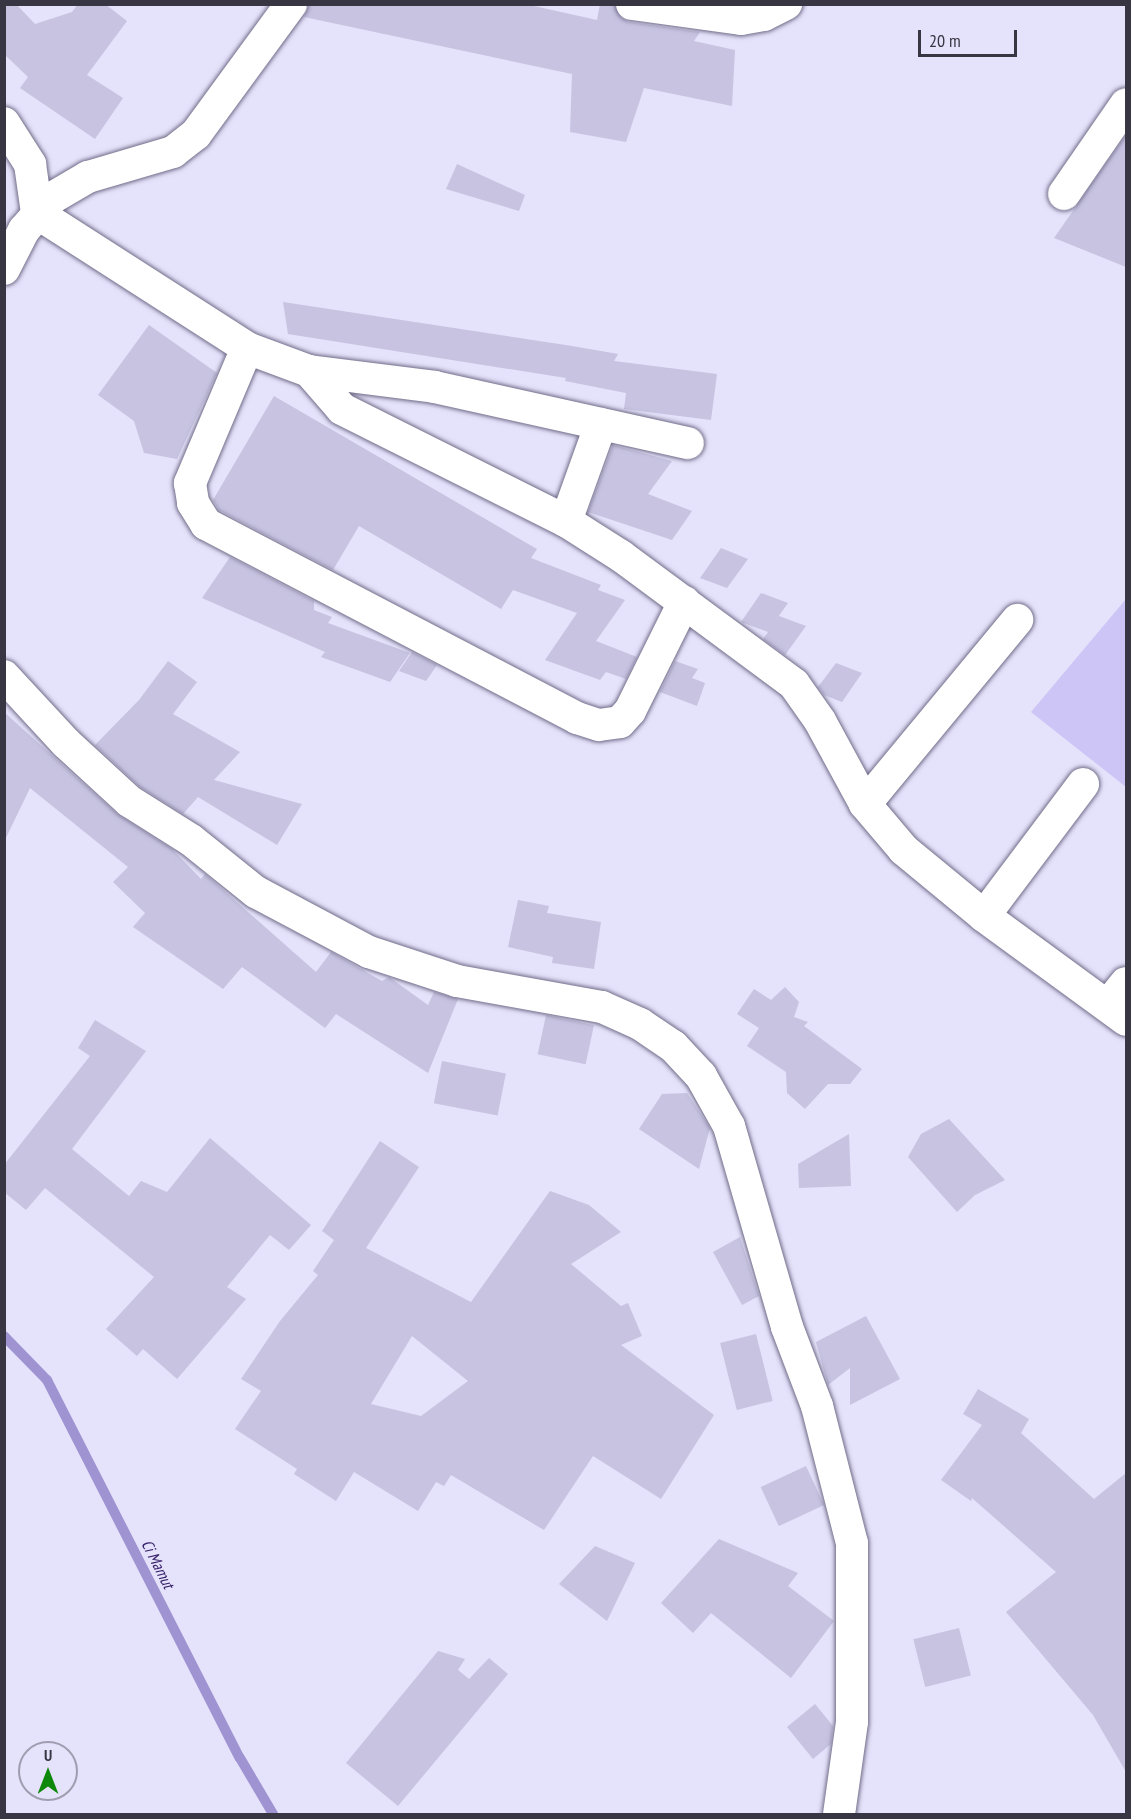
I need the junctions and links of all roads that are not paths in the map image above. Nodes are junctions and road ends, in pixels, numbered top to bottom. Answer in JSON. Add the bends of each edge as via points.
{"nodes":[{"id":1,"x":291,"y":4,"type":"edge"},
{"id":2,"x":632,"y":4,"type":"edge"},
{"id":3,"x":786,"y":4,"type":"edge"},
{"id":4,"x":675,"y":7,"type":"edge"},
{"id":5,"x":1126,"y":104,"type":"edge"},
{"id":6,"x":4,"y":123,"type":"edge"},
{"id":7,"x":1064,"y":194,"type":"dead end"},
{"id":8,"x":37,"y":213,"type":"junction"},
{"id":9,"x":4,"y":269,"type":"edge"},
{"id":10,"x":247,"y":348,"type":"junction"},
{"id":11,"x":309,"y":372,"type":"junction"},
{"id":12,"x":601,"y":424,"type":"junction"},
{"id":13,"x":688,"y":443,"type":"dead end"},
{"id":14,"x":566,"y":522,"type":"junction"},
{"id":15,"x":684,"y":602,"type":"junction"},
{"id":16,"x":1017,"y":620,"type":"dead end"},
{"id":17,"x":4,"y":676,"type":"edge"},
{"id":18,"x":1083,"y":784,"type":"dead end"},
{"id":19,"x":865,"y":804,"type":"junction"},
{"id":20,"x":984,"y":916,"type":"junction"},
{"id":21,"x":1120,"y":1003,"type":"edge"},
{"id":22,"x":838,"y":1815,"type":"edge"}],
"edges":[{"from":1,"to":8,"type":"street","via":[[196,134],[161,158],[88,177],[52,198]]},
{"from":2,"to":4,"type":"street"},
{"from":3,"to":4,"type":"street","via":[[764,15],[741,19]]},
{"from":5,"to":7,"type":"street"},
{"from":6,"to":8,"type":"street","via":[[30,164]]},
{"from":8,"to":9,"type":"street"},
{"from":8,"to":10,"type":"street"},
{"from":10,"to":11,"type":"street"},
{"from":10,"to":15,"type":"street","via":[[190,483],[193,503],[206,524],[577,718],[598,725],[620,722],[630,711]]},
{"from":11,"to":12,"type":"street","via":[[435,387]]},
{"from":11,"to":14,"type":"street","via":[[342,409]]},
{"from":12,"to":13,"type":"street"},
{"from":12,"to":14,"type":"street"},
{"from":14,"to":15,"type":"street"},
{"from":15,"to":19,"type":"street","via":[[794,684],[820,721]]},
{"from":16,"to":19,"type":"street"},
{"from":17,"to":22,"type":"street","via":[[66,743],[129,801],[191,840],[256,892],[369,952],[457,981],[602,1007],[640,1024],[673,1046],[701,1076],[729,1126],[787,1327],[817,1406],[852,1543],[852,1722]]},
{"from":18,"to":20,"type":"street"},
{"from":19,"to":20,"type":"street","via":[[904,850]]},
{"from":20,"to":21,"type":"street"}]}
